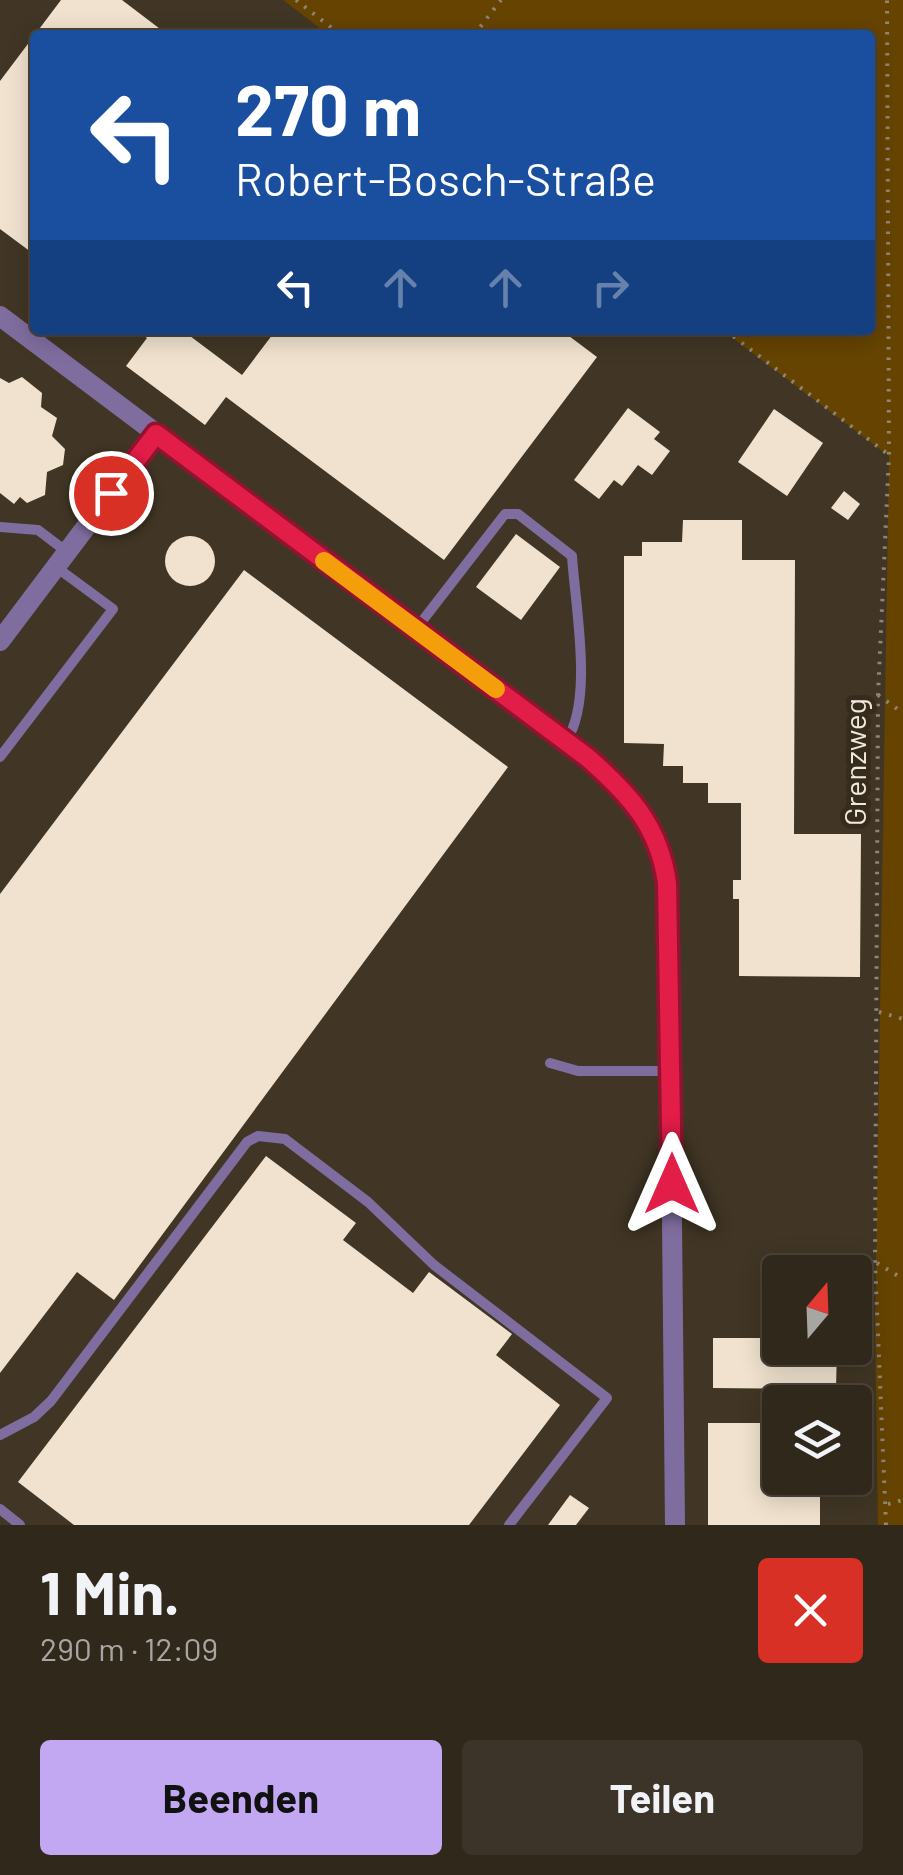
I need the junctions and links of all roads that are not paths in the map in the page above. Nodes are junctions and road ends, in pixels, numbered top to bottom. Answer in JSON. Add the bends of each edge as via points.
{"nodes":[{"id":1,"x":0,"y":316,"type":"edge"},
{"id":2,"x":156,"y":434,"type":"junction"},
{"id":3,"x":0,"y":527,"type":"edge"},
{"id":4,"x":61,"y":560,"type":"junction"},
{"id":5,"x":416,"y":630,"type":"junction"},
{"id":6,"x":0,"y":640,"type":"edge"},
{"id":7,"x":566,"y":742,"type":"junction"},
{"id":8,"x":0,"y":757,"type":"edge"},
{"id":9,"x":550,"y":1063,"type":"dead end"},
{"id":10,"x":671,"y":1071,"type":"junction"},
{"id":11,"x":0,"y":1434,"type":"edge"},
{"id":12,"x":0,"y":1509,"type":"edge"},
{"id":13,"x":20,"y":1525,"type":"edge"},
{"id":14,"x":509,"y":1525,"type":"edge"},
{"id":15,"x":675,"y":1525,"type":"edge"}],
"edges":[{"from":1,"to":2,"type":"street"},
{"from":2,"to":4,"type":"street"},
{"from":2,"to":5,"type":"street"},
{"from":3,"to":4,"type":"lane","via":[[38,530]]},
{"from":4,"to":6,"type":"street"},
{"from":4,"to":8,"type":"lane","via":[[113,608]]},
{"from":5,"to":7,"type":"street"},
{"from":5,"to":7,"type":"lane","via":[[505,514],[518,514],[572,556],[581,701]]},
{"from":7,"to":10,"type":"street","via":[[630,796],[664,858]]},
{"from":9,"to":10,"type":"lane","via":[[578,1071]]},
{"from":10,"to":15,"type":"street"},
{"from":11,"to":14,"type":"lane","via":[[51,1401],[247,1142],[272,1136],[368,1202],[416,1250],[607,1398]]},
{"from":12,"to":13,"type":"lane"}]}
